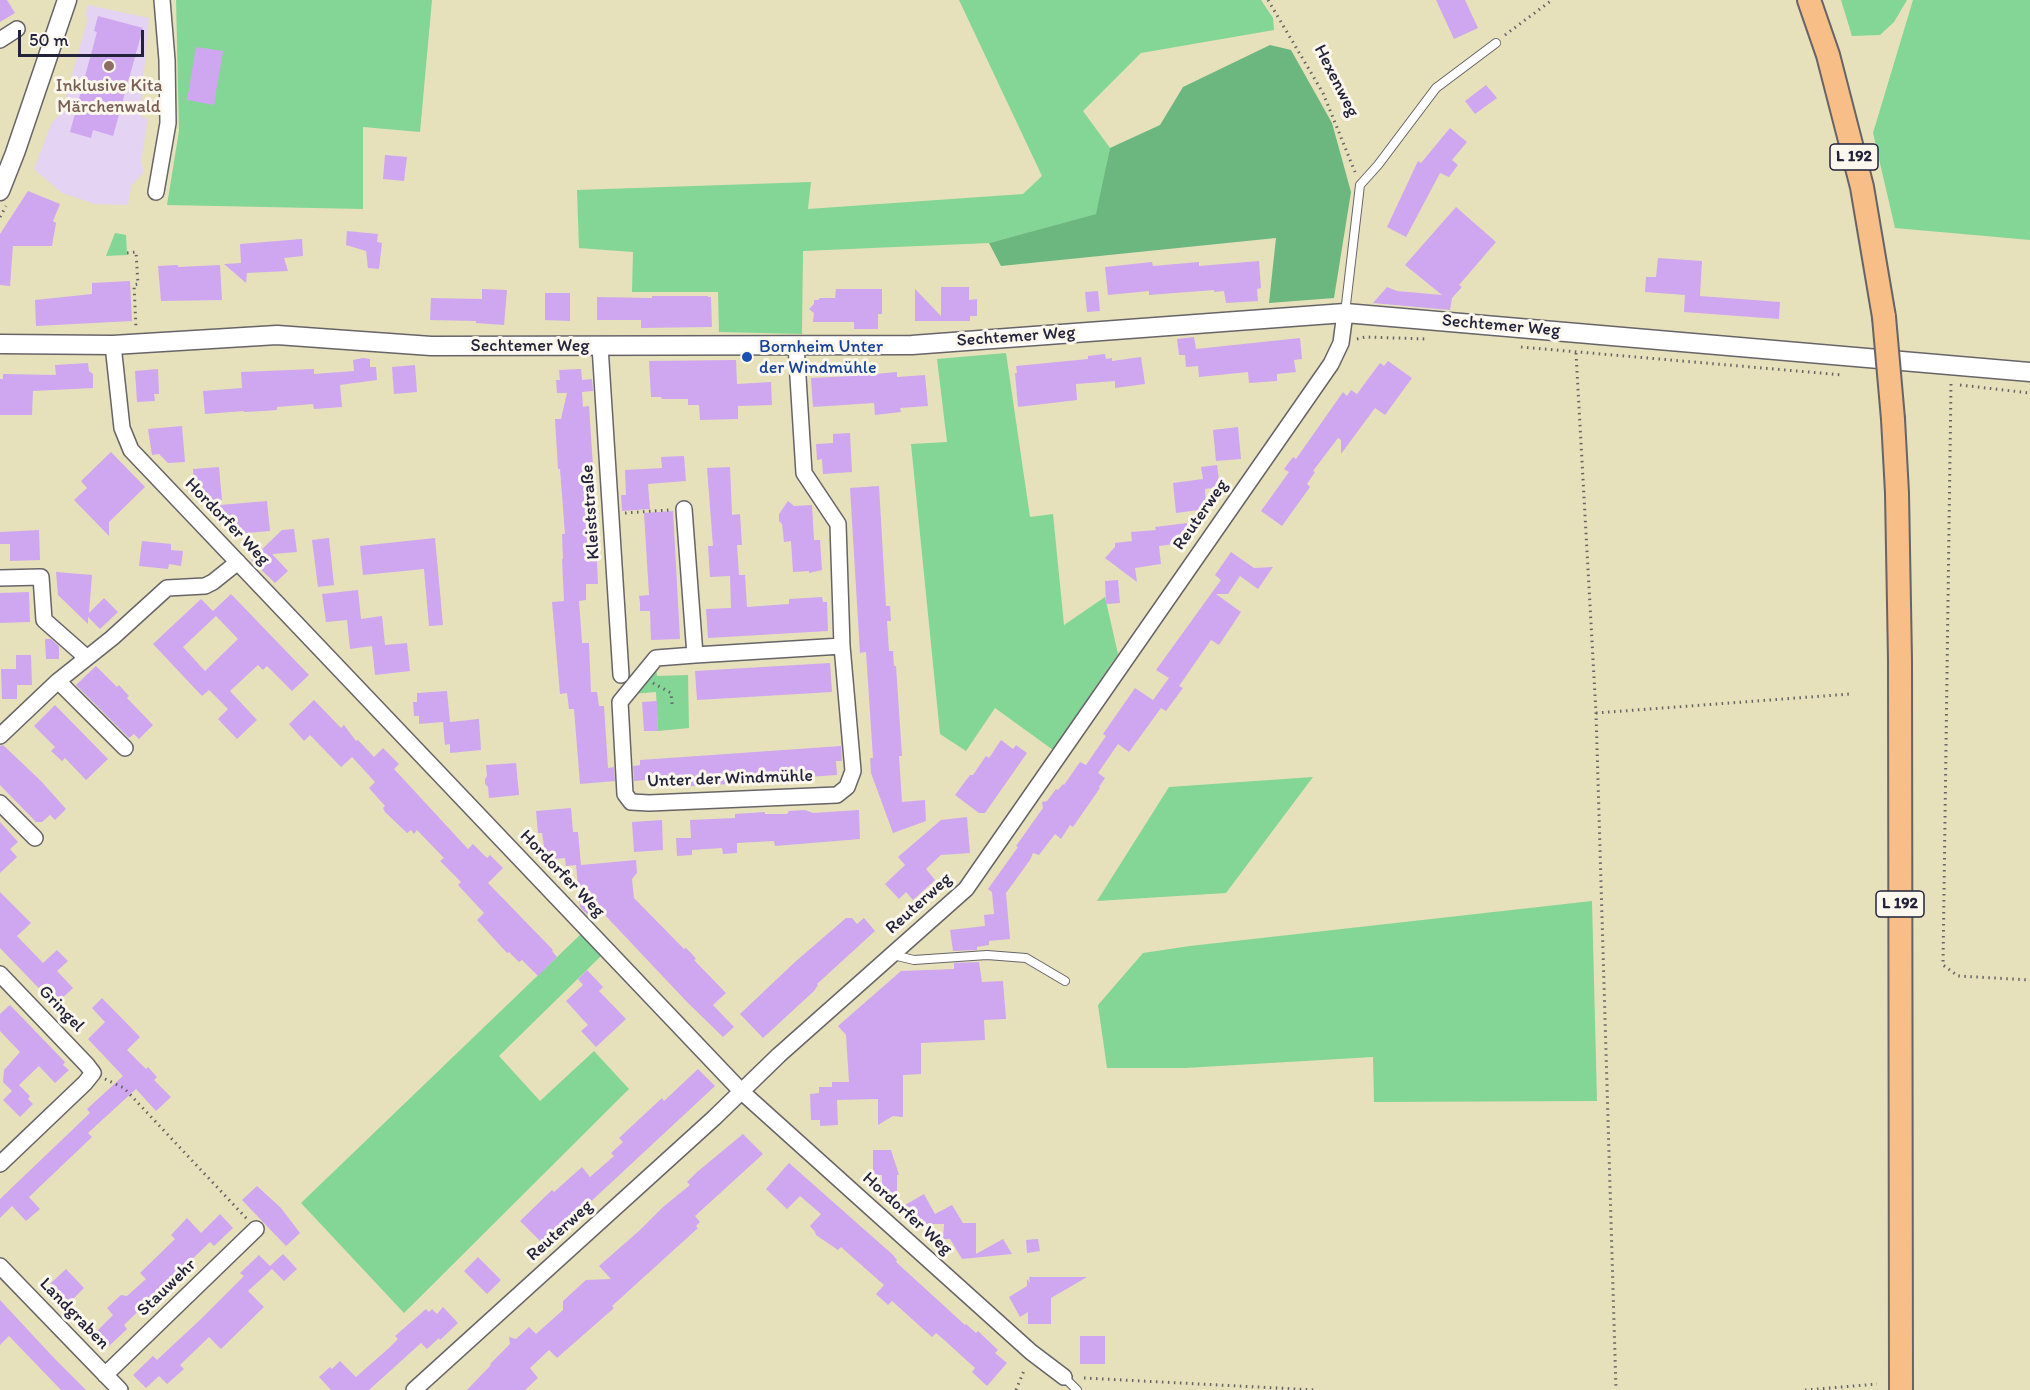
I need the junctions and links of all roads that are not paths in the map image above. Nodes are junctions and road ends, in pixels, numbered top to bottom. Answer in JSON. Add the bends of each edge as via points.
{"nodes":[{"id":1,"x":67,"y":0,"type":"edge"},
{"id":2,"x":162,"y":0,"type":"edge"},
{"id":3,"x":1809,"y":0,"type":"edge"},
{"id":4,"x":17,"y":29,"type":"dead end"},
{"id":5,"x":0,"y":40,"type":"edge"},
{"id":6,"x":1496,"y":43,"type":"road end"},
{"id":7,"x":0,"y":191,"type":"edge"},
{"id":8,"x":156,"y":192,"type":"dead end"},
{"id":9,"x":1345,"y":314,"type":"junction"},
{"id":10,"x":0,"y":344,"type":"edge"},
{"id":11,"x":113,"y":345,"type":"junction"},
{"id":12,"x":600,"y":345,"type":"junction"},
{"id":13,"x":796,"y":345,"type":"junction"},
{"id":14,"x":2030,"y":372,"type":"edge"},
{"id":15,"x":684,"y":509,"type":"road end"},
{"id":16,"x":238,"y":562,"type":"junction"},
{"id":17,"x":0,"y":578,"type":"edge"},
{"id":18,"x":842,"y":646,"type":"junction"},
{"id":19,"x":695,"y":655,"type":"junction"},
{"id":20,"x":86,"y":657,"type":"junction"},
{"id":21,"x":621,"y":675,"type":"dead end"},
{"id":22,"x":58,"y":681,"type":"junction"},
{"id":23,"x":0,"y":736,"type":"edge"},
{"id":24,"x":125,"y":748,"type":"dead end"},
{"id":25,"x":0,"y":803,"type":"edge"},
{"id":26,"x":35,"y":838,"type":"dead end"},
{"id":27,"x":893,"y":954,"type":"junction"},
{"id":28,"x":0,"y":974,"type":"edge"},
{"id":29,"x":1065,"y":981,"type":"dead end"},
{"id":30,"x":742,"y":1092,"type":"junction"},
{"id":31,"x":0,"y":1164,"type":"edge"},
{"id":32,"x":256,"y":1229,"type":"road end"},
{"id":33,"x":0,"y":1266,"type":"edge"},
{"id":34,"x":105,"y":1375,"type":"junction"},
{"id":35,"x":1064,"y":1377,"type":"joint"},
{"id":36,"x":120,"y":1390,"type":"edge"},
{"id":37,"x":414,"y":1390,"type":"edge"},
{"id":38,"x":1077,"y":1390,"type":"edge"},
{"id":39,"x":1901,"y":1390,"type":"edge"}],
"edges":[{"from":1,"to":7,"type":"street"},
{"from":2,"to":8,"type":"street","via":[[168,60],[168,123]]},
{"from":3,"to":39,"type":"main road","number":"L 192","bridge":true,"via":[[1828,55],[1862,187],[1884,317],[1893,418],[1900,672]]},
{"from":4,"to":5,"type":"street"},
{"from":6,"to":9,"type":"lane","via":[[1436,88],[1360,185]]},
{"from":9,"to":13,"type":"street","name":"Sechtemer Weg","via":[[912,345]]},
{"from":9,"to":14,"type":"street","name":"Sechtemer Weg"},
{"from":9,"to":27,"type":"street","name":"Reuterweg","via":[[1341,343],[1331,364],[966,889]]},
{"from":10,"to":11,"type":"street","name":"Sechtemer Weg"},
{"from":11,"to":12,"type":"street","name":"Sechtemer Weg","via":[[277,335],[431,346]]},
{"from":11,"to":16,"type":"street","name":"Hordorfer Weg","via":[[126,442]]},
{"from":12,"to":13,"type":"street","name":"Sechtemer Weg"},
{"from":12,"to":21,"type":"street","name":"Kleiststraße"},
{"from":13,"to":18,"type":"street","name":"Unter der Windmühle","via":[[804,473],[838,524]]},
{"from":15,"to":19,"type":"street"},
{"from":16,"to":20,"type":"street","via":[[205,586],[167,588]]},
{"from":16,"to":30,"type":"street","name":"Hordorfer Weg"},
{"from":17,"to":20,"type":"street","via":[[41,577],[44,620]]},
{"from":18,"to":19,"type":"street","name":"Unter der Windmühle"},
{"from":18,"to":19,"type":"street","name":"Unter der Windmühle","via":[[853,771],[848,787],[837,795],[631,802],[625,794],[620,702],[656,658]]},
{"from":20,"to":22,"type":"street"},
{"from":22,"to":23,"type":"street"},
{"from":22,"to":24,"type":"street"},
{"from":25,"to":26,"type":"street"},
{"from":27,"to":29,"type":"lane","via":[[914,960],[987,955],[1026,958]]},
{"from":27,"to":30,"type":"street","name":"Reuterweg"},
{"from":28,"to":31,"type":"street","name":"Gringel","via":[[93,1073]]},
{"from":30,"to":35,"type":"street","name":"Hordorfer Weg","via":[[1031,1352]]},
{"from":30,"to":37,"type":"street","name":"Reuterweg"},
{"from":32,"to":34,"type":"street","name":"Stauwehr"},
{"from":33,"to":34,"type":"street","name":"Landgraben"},
{"from":34,"to":36,"type":"street","name":"Landgraben"},
{"from":35,"to":38,"type":"lane","name":"Hordorfer Weg"}]}
